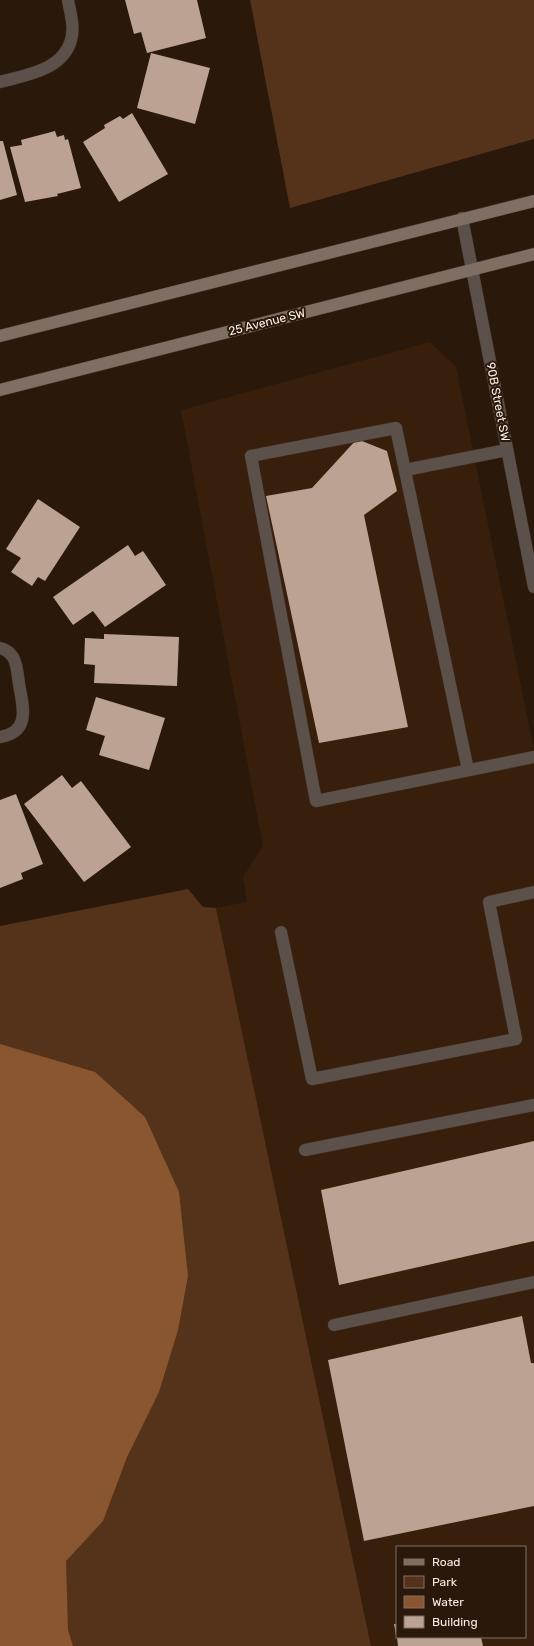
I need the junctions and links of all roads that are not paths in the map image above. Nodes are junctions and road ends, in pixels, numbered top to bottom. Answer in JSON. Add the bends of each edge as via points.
{"nodes":[{"id":1,"x":68,"y":0,"type":"edge"},
{"id":2,"x":0,"y":82,"type":"edge"},
{"id":3,"x":534,"y":201,"type":"edge"},
{"id":4,"x":462,"y":218,"type":"junction"},
{"id":5,"x":534,"y":254,"type":"edge"},
{"id":6,"x":472,"y":270,"type":"junction"},
{"id":7,"x":0,"y":336,"type":"edge"},
{"id":8,"x":0,"y":390,"type":"edge"},
{"id":9,"x":507,"y":450,"type":"junction"},
{"id":10,"x":405,"y":470,"type":"junction"},
{"id":11,"x":534,"y":587,"type":"edge"},
{"id":12,"x":0,"y":648,"type":"edge"},
{"id":13,"x":0,"y":737,"type":"edge"},
{"id":14,"x":534,"y":757,"type":"edge"},
{"id":15,"x":468,"y":770,"type":"junction"},
{"id":16,"x":534,"y":892,"type":"edge"},
{"id":17,"x":281,"y":932,"type":"dead end"},
{"id":18,"x":534,"y":1104,"type":"edge"},
{"id":19,"x":305,"y":1150,"type":"dead end"},
{"id":20,"x":534,"y":1282,"type":"edge"},
{"id":21,"x":334,"y":1325,"type":"dead end"}],
"edges":[{"from":1,"to":2,"type":"street","via":[[72,22],[71,39],[64,55],[54,64],[36,72]]},
{"from":3,"to":4,"type":"main road"},
{"from":4,"to":6,"type":"street","name":"90B Street SW"},
{"from":4,"to":7,"type":"main road"},
{"from":5,"to":6,"type":"main road","name":"25 Avenue SW"},
{"from":6,"to":8,"type":"main road","name":"25 Avenue SW"},
{"from":6,"to":9,"type":"street","name":"90B Street SW"},
{"from":9,"to":10,"type":"street"},
{"from":9,"to":11,"type":"street","name":"90B Street SW"},
{"from":10,"to":15,"type":"street"},
{"from":10,"to":15,"type":"street","via":[[396,428],[250,456],[316,801]]},
{"from":12,"to":13,"type":"street","via":[[12,655],[15,662],[23,707],[21,724],[15,732]]},
{"from":14,"to":15,"type":"street"},
{"from":16,"to":17,"type":"street","via":[[489,902],[516,1040],[312,1079]]},
{"from":18,"to":19,"type":"street"},
{"from":20,"to":21,"type":"street"}]}
